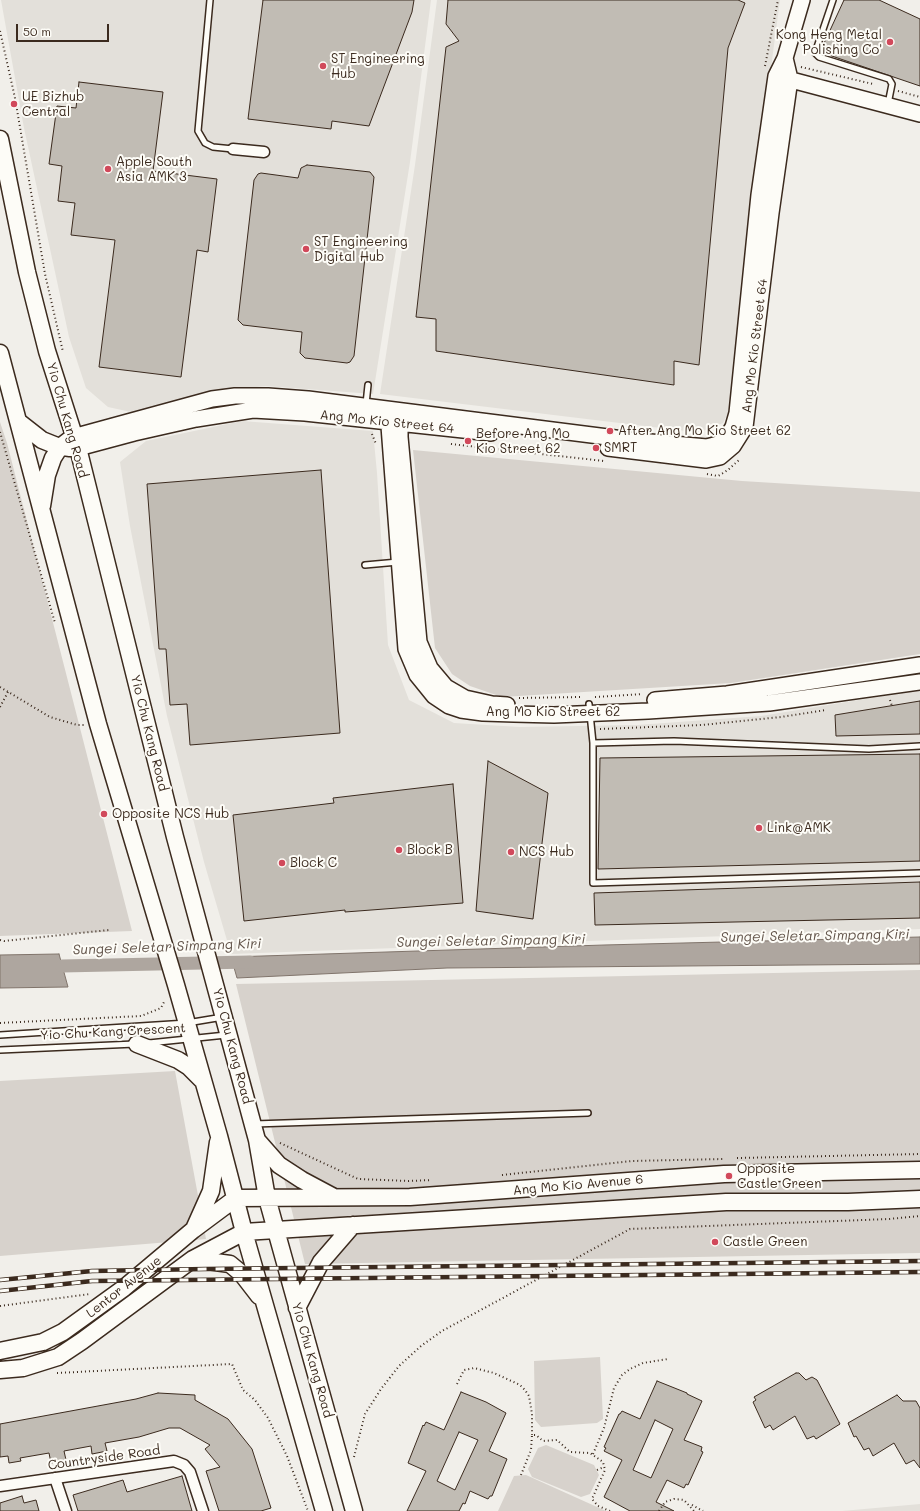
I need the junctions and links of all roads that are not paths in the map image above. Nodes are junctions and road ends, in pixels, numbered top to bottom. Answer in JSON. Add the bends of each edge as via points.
{"nodes":[{"id":1,"x":210,"y":0,"type":"edge"},
{"id":2,"x":802,"y":0,"type":"edge"},
{"id":3,"x":833,"y":0,"type":"edge"},
{"id":4,"x":786,"y":75,"type":"junction"},
{"id":5,"x":887,"y":105,"type":"junction"},
{"id":6,"x":920,"y":114,"type":"edge"},
{"id":7,"x":0,"y":139,"type":"edge"},
{"id":8,"x":233,"y":149,"type":"joint"},
{"id":9,"x":264,"y":152,"type":"dead end"},
{"id":10,"x":0,"y":353,"type":"edge"},
{"id":11,"x":368,"y":385,"type":"dead end"},
{"id":12,"x":253,"y":403,"type":"junction"},
{"id":13,"x":366,"y":407,"type":"junction"},
{"id":14,"x":393,"y":421,"type":"junction"},
{"id":15,"x":18,"y":422,"type":"junction"},
{"id":16,"x":76,"y":443,"type":"junction"},
{"id":17,"x":60,"y":447,"type":"junction"},
{"id":18,"x":41,"y":513,"type":"junction"},
{"id":19,"x":405,"y":561,"type":"junction"},
{"id":20,"x":365,"y":565,"type":"dead end"},
{"id":21,"x":920,"y":665,"type":"edge"},
{"id":22,"x":920,"y":682,"type":"edge"},
{"id":23,"x":484,"y":707,"type":"junction"},
{"id":24,"x":589,"y":709,"type":"junction"},
{"id":25,"x":593,"y":743,"type":"junction"},
{"id":26,"x":920,"y":746,"type":"edge"},
{"id":27,"x":592,"y":795,"type":"junction"},
{"id":28,"x":599,"y":795,"type":"dead end"},
{"id":29,"x":920,"y":873,"type":"edge"},
{"id":30,"x":224,"y":1017,"type":"junction"},
{"id":31,"x":187,"y":1023,"type":"junction"},
{"id":32,"x":0,"y":1034,"type":"edge"},
{"id":33,"x":228,"y":1035,"type":"junction"},
{"id":34,"x":191,"y":1038,"type":"junction"},
{"id":35,"x":137,"y":1044,"type":"junction"},
{"id":36,"x":0,"y":1050,"type":"edge"},
{"id":37,"x":203,"y":1082,"type":"junction"},
{"id":38,"x":588,"y":1113,"type":"dead end"},
{"id":39,"x":259,"y":1123,"type":"junction"},
{"id":40,"x":219,"y":1136,"type":"junction"},
{"id":41,"x":257,"y":1140,"type":"junction"},
{"id":42,"x":920,"y":1170,"type":"edge"},
{"id":43,"x":333,"y":1197,"type":"junction"},
{"id":44,"x":236,"y":1198,"type":"junction"},
{"id":45,"x":267,"y":1198,"type":"junction"},
{"id":46,"x":920,"y":1199,"type":"edge"},
{"id":47,"x":353,"y":1225,"type":"junction"},
{"id":48,"x":276,"y":1229,"type":"junction"},
{"id":49,"x":193,"y":1230,"type":"junction"},
{"id":50,"x":244,"y":1232,"type":"junction"},
{"id":51,"x":193,"y":1259,"type":"junction"},
{"id":52,"x":264,"y":1302,"type":"junction"},
{"id":53,"x":297,"y":1308,"type":"junction"},
{"id":54,"x":0,"y":1351,"type":"edge"},
{"id":55,"x":0,"y":1370,"type":"edge"},
{"id":56,"x":55,"y":1478,"type":"junction"},
{"id":57,"x":0,"y":1486,"type":"edge"},
{"id":58,"x":66,"y":1511,"type":"edge"},
{"id":59,"x":203,"y":1511,"type":"edge"},
{"id":60,"x":324,"y":1511,"type":"edge"},
{"id":61,"x":354,"y":1511,"type":"edge"}],
"edges":[{"from":1,"to":8,"type":"lane","via":[[198,131],[205,143]]},
{"from":2,"to":4,"type":"street","name":"Ang Mo Kio Street 64","via":[[793,59]]},
{"from":3,"to":5,"type":"lane","via":[[816,48],[817,56],[886,77],[891,81]]},
{"from":4,"to":5,"type":"street"},
{"from":4,"to":14,"type":"street","name":"Ang Mo Kio Street 64","via":[[745,427],[733,446],[720,457],[706,460]]},
{"from":5,"to":6,"type":"street"},
{"from":7,"to":16,"type":"main road","name":"Yio Chu Kang Road","via":[[27,272],[47,351]]},
{"from":8,"to":9,"type":"street"},
{"from":10,"to":15,"type":"main road"},
{"from":11,"to":13,"type":"lane"},
{"from":12,"to":13,"type":"street","name":"Ang Mo Kio Street 64","via":[[308,399]]},
{"from":12,"to":14,"type":"street","name":"Ang Mo Kio Street 64"},
{"from":12,"to":16,"type":"street","name":"Ang Mo Kio Street 64","via":[[194,412],[134,433]]},
{"from":13,"to":14,"type":"street","name":"Ang Mo Kio Street 64"},
{"from":14,"to":19,"type":"street","name":"Ang Mo Kio Street 62"},
{"from":15,"to":17,"type":"main road","via":[[42,440]]},
{"from":15,"to":18,"type":"main road"},
{"from":16,"to":17,"type":"main road"},
{"from":16,"to":30,"type":"main road","name":"Yio Chu Kang Road","via":[[173,829]]},
{"from":17,"to":18,"type":"main road","via":[[47,475]]},
{"from":18,"to":31,"type":"main road","via":[[98,724]]},
{"from":19,"to":20,"type":"lane"},
{"from":19,"to":23,"type":"street","name":"Ang Mo Kio Street 62","via":[[406,649],[417,675],[434,696],[449,706],[461,710]]},
{"from":21,"to":24,"type":"street","name":"Ang Mo Kio Street 62","via":[[727,694]]},
{"from":22,"to":24,"type":"street","name":"Ang Mo Kio Street 62","via":[[769,703]]},
{"from":23,"to":24,"type":"street","name":"Ang Mo Kio Street 62"},
{"from":23,"to":24,"type":"street","name":"Ang Mo Kio Street 62","via":[[553,713]]},
{"from":24,"to":25,"type":"lane"},
{"from":25,"to":26,"type":"lane","via":[[674,740],[869,749]]},
{"from":25,"to":27,"type":"lane"},
{"from":27,"to":28,"type":"lane"},
{"from":27,"to":29,"type":"lane","via":[[592,883]]},
{"from":30,"to":31,"type":"lane","name":"Yio Chu Kang Crescent"},
{"from":30,"to":33,"type":"main road","name":"Yio Chu Kang Road"},
{"from":31,"to":32,"type":"lane","name":"Yio Chu Kang Crescent"},
{"from":31,"to":34,"type":"main road"},
{"from":33,"to":34,"type":"lane","name":"Yio Chu Kang Crescent"},
{"from":33,"to":39,"type":"main road","name":"Yio Chu Kang Road"},
{"from":34,"to":35,"type":"lane","name":"Yio Chu Kang Crescent"},
{"from":34,"to":37,"type":"main road"},
{"from":35,"to":36,"type":"lane","name":"Yio Chu Kang Crescent"},
{"from":35,"to":37,"type":"main road","via":[[178,1060],[189,1067]]},
{"from":37,"to":40,"type":"main road"},
{"from":38,"to":39,"type":"lane"},
{"from":39,"to":41,"type":"main road","name":"Yio Chu Kang Road"},
{"from":40,"to":44,"type":"main road"},
{"from":40,"to":49,"type":"main road","via":[[211,1191]]},
{"from":41,"to":43,"type":"main road","via":[[279,1165]]},
{"from":41,"to":45,"type":"main road","name":"Yio Chu Kang Road"},
{"from":42,"to":43,"type":"main road","name":"Ang Mo Kio Avenue 6","via":[[724,1174],[425,1196]]},
{"from":43,"to":45,"type":"main road","name":"Ang Mo Kio Avenue 6"},
{"from":44,"to":45,"type":"main road","name":"Ang Mo Kio Avenue 6"},
{"from":44,"to":49,"type":"main road","name":"Lentor Avenue"},
{"from":44,"to":50,"type":"main road"},
{"from":45,"to":48,"type":"main road","name":"Yio Chu Kang Road"},
{"from":46,"to":47,"type":"main road","name":"Ang Mo Kio Avenue 6","via":[[726,1202]]},
{"from":47,"to":48,"type":"main road","name":"Ang Mo Kio Avenue 6"},
{"from":47,"to":53,"type":"main road","via":[[321,1262]]},
{"from":48,"to":50,"type":"main road","name":"Ang Mo Kio Avenue 6"},
{"from":48,"to":53,"type":"main road","name":"Yio Chu Kang Road"},
{"from":49,"to":54,"type":"main road","name":"Lentor Avenue","via":[[124,1288],[63,1332],[43,1342]]},
{"from":50,"to":51,"type":"main road","name":"Lentor Avenue"},
{"from":50,"to":52,"type":"main road"},
{"from":51,"to":52,"type":"main road","via":[[230,1264],[242,1274]]},
{"from":51,"to":55,"type":"main road","name":"Lentor Avenue","via":[[58,1356],[23,1368]]},
{"from":52,"to":60,"type":"main road"},
{"from":53,"to":61,"type":"main road","name":"Yio Chu Kang Road"},
{"from":56,"to":57,"type":"street","name":"Countryside Road"},
{"from":56,"to":58,"type":"street"},
{"from":56,"to":59,"type":"street","name":"Countryside Road","via":[[174,1461],[184,1465],[190,1472]]}]}
